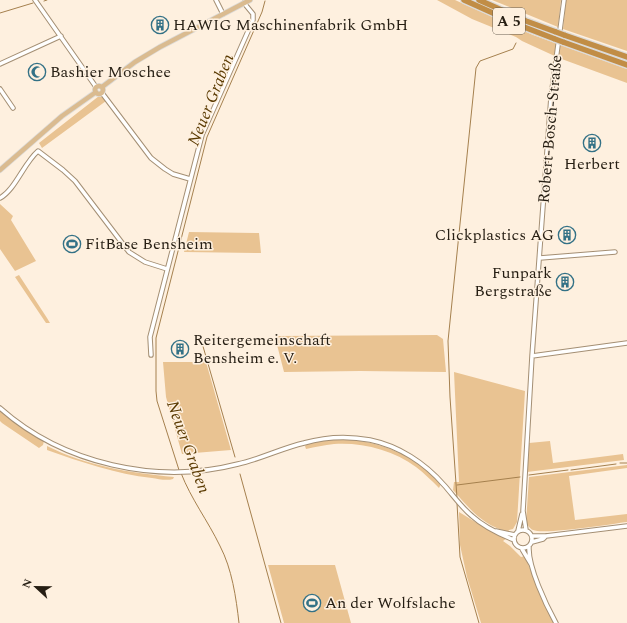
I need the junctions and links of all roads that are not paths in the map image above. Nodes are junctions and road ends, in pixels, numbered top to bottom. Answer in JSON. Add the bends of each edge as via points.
{"nodes":[{"id":1,"x":35,"y":0,"type":"edge"},
{"id":2,"x":216,"y":0,"type":"edge"},
{"id":3,"x":250,"y":0,"type":"edge"},
{"id":4,"x":464,"y":0,"type":"edge"},
{"id":5,"x":479,"y":0,"type":"edge"},
{"id":6,"x":564,"y":0,"type":"edge"},
{"id":7,"x":244,"y":3,"type":"junction"},
{"id":8,"x":223,"y":14,"type":"junction"},
{"id":9,"x":61,"y":36,"type":"junction"},
{"id":10,"x":627,"y":57,"type":"edge"},
{"id":11,"x":0,"y":64,"type":"edge"},
{"id":12,"x":627,"y":65,"type":"edge"},
{"id":13,"x":102,"y":87,"type":"junction"},
{"id":14,"x":0,"y":89,"type":"edge"},
{"id":15,"x":96,"y":89,"type":"junction"},
{"id":16,"x":102,"y":93,"type":"junction"},
{"id":17,"x":13,"y":108,"type":"dead end"},
{"id":18,"x":1,"y":169,"type":"edge"},
{"id":19,"x":190,"y":179,"type":"junction"},
{"id":20,"x":1,"y":196,"type":"edge"},
{"id":21,"x":615,"y":252,"type":"dead end"},
{"id":22,"x":540,"y":258,"type":"junction"},
{"id":23,"x":167,"y":269,"type":"junction"},
{"id":24,"x":627,"y":344,"type":"edge"},
{"id":25,"x":151,"y":355,"type":"dead end"},
{"id":26,"x":532,"y":356,"type":"junction"},
{"id":27,"x":0,"y":408,"type":"edge"},
{"id":28,"x":523,"y":511,"type":"junction"},
{"id":29,"x":627,"y":526,"type":"edge"},
{"id":30,"x":493,"y":530,"type":"junction"},
{"id":31,"x":526,"y":530,"type":"junction"},
{"id":32,"x":517,"y":533,"type":"junction"},
{"id":33,"x":532,"y":536,"type":"junction"},
{"id":34,"x":546,"y":536,"type":"junction"},
{"id":35,"x":514,"y":540,"type":"junction"},
{"id":36,"x":532,"y":542,"type":"junction"},
{"id":37,"x":529,"y":547,"type":"junction"},
{"id":38,"x":522,"y":549,"type":"junction"},
{"id":39,"x":532,"y":565,"type":"junction"},
{"id":40,"x":556,"y":623,"type":"edge"}],
"edges":[{"from":1,"to":9,"type":"street"},
{"from":2,"to":8,"type":"street"},
{"from":3,"to":7,"type":"main road"},
{"from":4,"to":12,"type":"highway","number":"A 5","bridge":true,"via":[[516,24]]},
{"from":5,"to":10,"type":"highway","number":"A 5","bridge":true,"via":[[526,21]]},
{"from":6,"to":22,"type":"street","name":"Robert-Bosch-Straße","via":[[551,97]]},
{"from":7,"to":8,"type":"main road"},
{"from":7,"to":19,"type":"street","via":[[253,14],[253,20],[202,135]]},
{"from":8,"to":13,"type":"main road","via":[[157,48]]},
{"from":9,"to":11,"type":"street"},
{"from":9,"to":15,"type":"street"},
{"from":13,"to":15,"type":"main road"},
{"from":13,"to":16,"type":"main road"},
{"from":14,"to":17,"type":"street"},
{"from":15,"to":16,"type":"main road","via":[[99,94]]},
{"from":15,"to":18,"type":"main road"},
{"from":16,"to":19,"type":"street","via":[[152,158],[173,174]]},
{"from":19,"to":23,"type":"street"},
{"from":20,"to":23,"type":"street","via":[[7,192],[38,151],[75,181],[129,252],[145,262]]},
{"from":21,"to":22,"type":"street"},
{"from":22,"to":26,"type":"street","name":"Robert-Bosch-Straße"},
{"from":23,"to":25,"type":"street","via":[[150,337]]},
{"from":24,"to":26,"type":"street"},
{"from":26,"to":28,"type":"street","name":"Robert-Bosch-Straße"},
{"from":27,"to":30,"type":"street","via":[[36,433],[66,449],[127,468],[171,472],[220,468],[318,440],[355,438],[386,444],[412,457],[433,473],[477,521]]},
{"from":28,"to":31,"type":"street","name":"Robert-Bosch-Straße"},
{"from":28,"to":32,"type":"street","name":"Robert-Bosch-Straße"},
{"from":29,"to":34,"type":"street"},
{"from":30,"to":32,"type":"street"},
{"from":30,"to":35,"type":"street"},
{"from":31,"to":32,"type":"street"},
{"from":31,"to":33,"type":"street"},
{"from":32,"to":35,"type":"street","name":"Robert-Bosch-Straße"},
{"from":33,"to":34,"type":"street"},
{"from":33,"to":36,"type":"street"},
{"from":34,"to":36,"type":"street"},
{"from":35,"to":38,"type":"street","via":[[515,545]]},
{"from":36,"to":37,"type":"street"},
{"from":37,"to":38,"type":"street"},
{"from":37,"to":39,"type":"street"},
{"from":38,"to":39,"type":"street"},
{"from":39,"to":40,"type":"street"}]}
